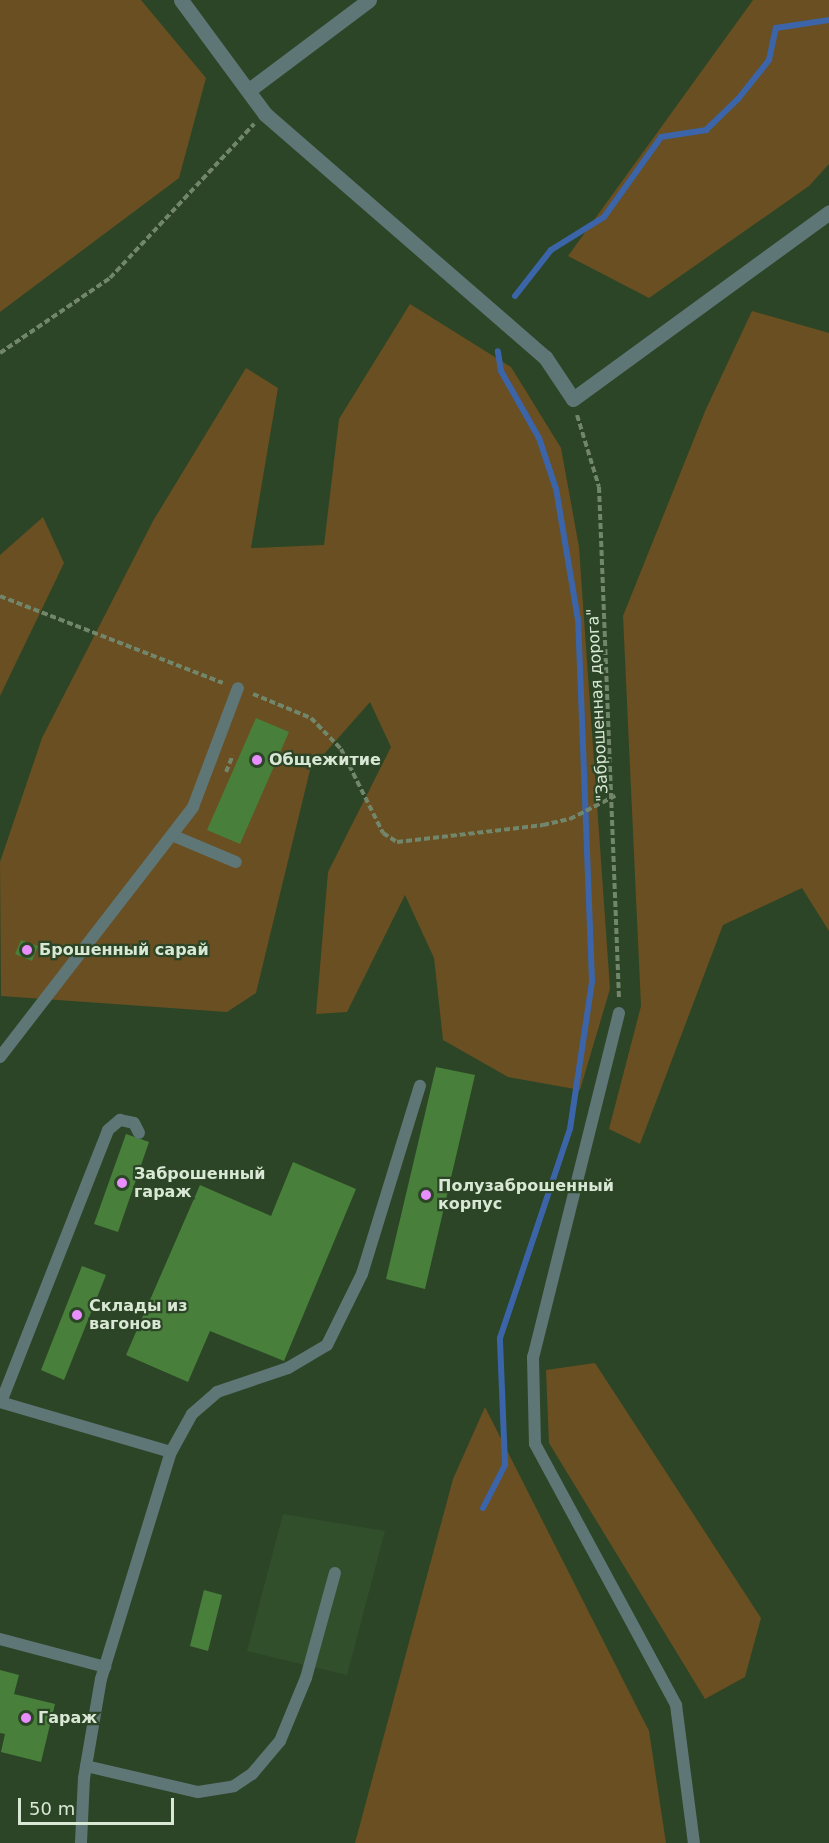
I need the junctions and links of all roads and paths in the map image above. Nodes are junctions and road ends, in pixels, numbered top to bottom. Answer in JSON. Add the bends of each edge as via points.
{"nodes":[{"id":1,"x":181,"y":0,"type":"edge"},
{"id":2,"x":369,"y":0,"type":"edge"},
{"id":3,"x":249,"y":90,"type":"junction"},
{"id":4,"x":265,"y":114,"type":"junction"},
{"id":5,"x":829,"y":212,"type":"edge"},
{"id":6,"x":0,"y":353,"type":"edge"},
{"id":7,"x":573,"y":399,"type":"junction"},
{"id":8,"x":238,"y":688,"type":"dead end"},
{"id":9,"x":615,"y":796,"type":"junction"},
{"id":10,"x":174,"y":836,"type":"junction"},
{"id":11,"x":410,"y":843,"type":"dead end"},
{"id":12,"x":236,"y":862,"type":"dead end"},
{"id":13,"x":619,"y":1014,"type":"joint"},
{"id":14,"x":0,"y":1057,"type":"edge"},
{"id":15,"x":420,"y":1086,"type":"dead end"},
{"id":16,"x":139,"y":1133,"type":"dead end"},
{"id":17,"x":0,"y":1402,"type":"edge"},
{"id":18,"x":171,"y":1452,"type":"junction"},
{"id":19,"x":335,"y":1573,"type":"dead end"},
{"id":20,"x":0,"y":1639,"type":"edge"},
{"id":21,"x":105,"y":1667,"type":"junction"},
{"id":22,"x":86,"y":1766,"type":"junction"},
{"id":23,"x":81,"y":1843,"type":"edge"},
{"id":24,"x":694,"y":1843,"type":"edge"}],
"edges":[{"from":1,"to":3,"type":"street"},
{"from":2,"to":3,"type":"street"},
{"from":3,"to":4,"type":"street"},
{"from":4,"to":6,"type":"path","via":[[110,278]]},
{"from":4,"to":7,"type":"street","via":[[546,357]]},
{"from":5,"to":7,"type":"street"},
{"from":7,"to":9,"type":"path","name":"\"Заброшенная дорога\"","via":[[599,487]]},
{"from":8,"to":10,"type":"lane","via":[[214,758]]},
{"from":9,"to":11,"type":"path","via":[[570,819]]},
{"from":9,"to":13,"type":"path","name":"\"Заброшенная дорога\""},
{"from":10,"to":12,"type":"lane"},
{"from":10,"to":14,"type":"lane"},
{"from":13,"to":24,"type":"lane","via":[[533,1357],[535,1444],[676,1705]]},
{"from":15,"to":18,"type":"lane","via":[[362,1274],[339,1329],[309,1358],[217,1392],[192,1414]]},
{"from":16,"to":17,"type":"lane","via":[[134,1123],[120,1120],[108,1130]]},
{"from":17,"to":18,"type":"lane"},
{"from":18,"to":21,"type":"lane"},
{"from":19,"to":22,"type":"lane","via":[[301,1688],[280,1740],[252,1774],[234,1786],[198,1792]]},
{"from":20,"to":21,"type":"lane"},
{"from":21,"to":22,"type":"lane"},
{"from":22,"to":23,"type":"lane"}]}
